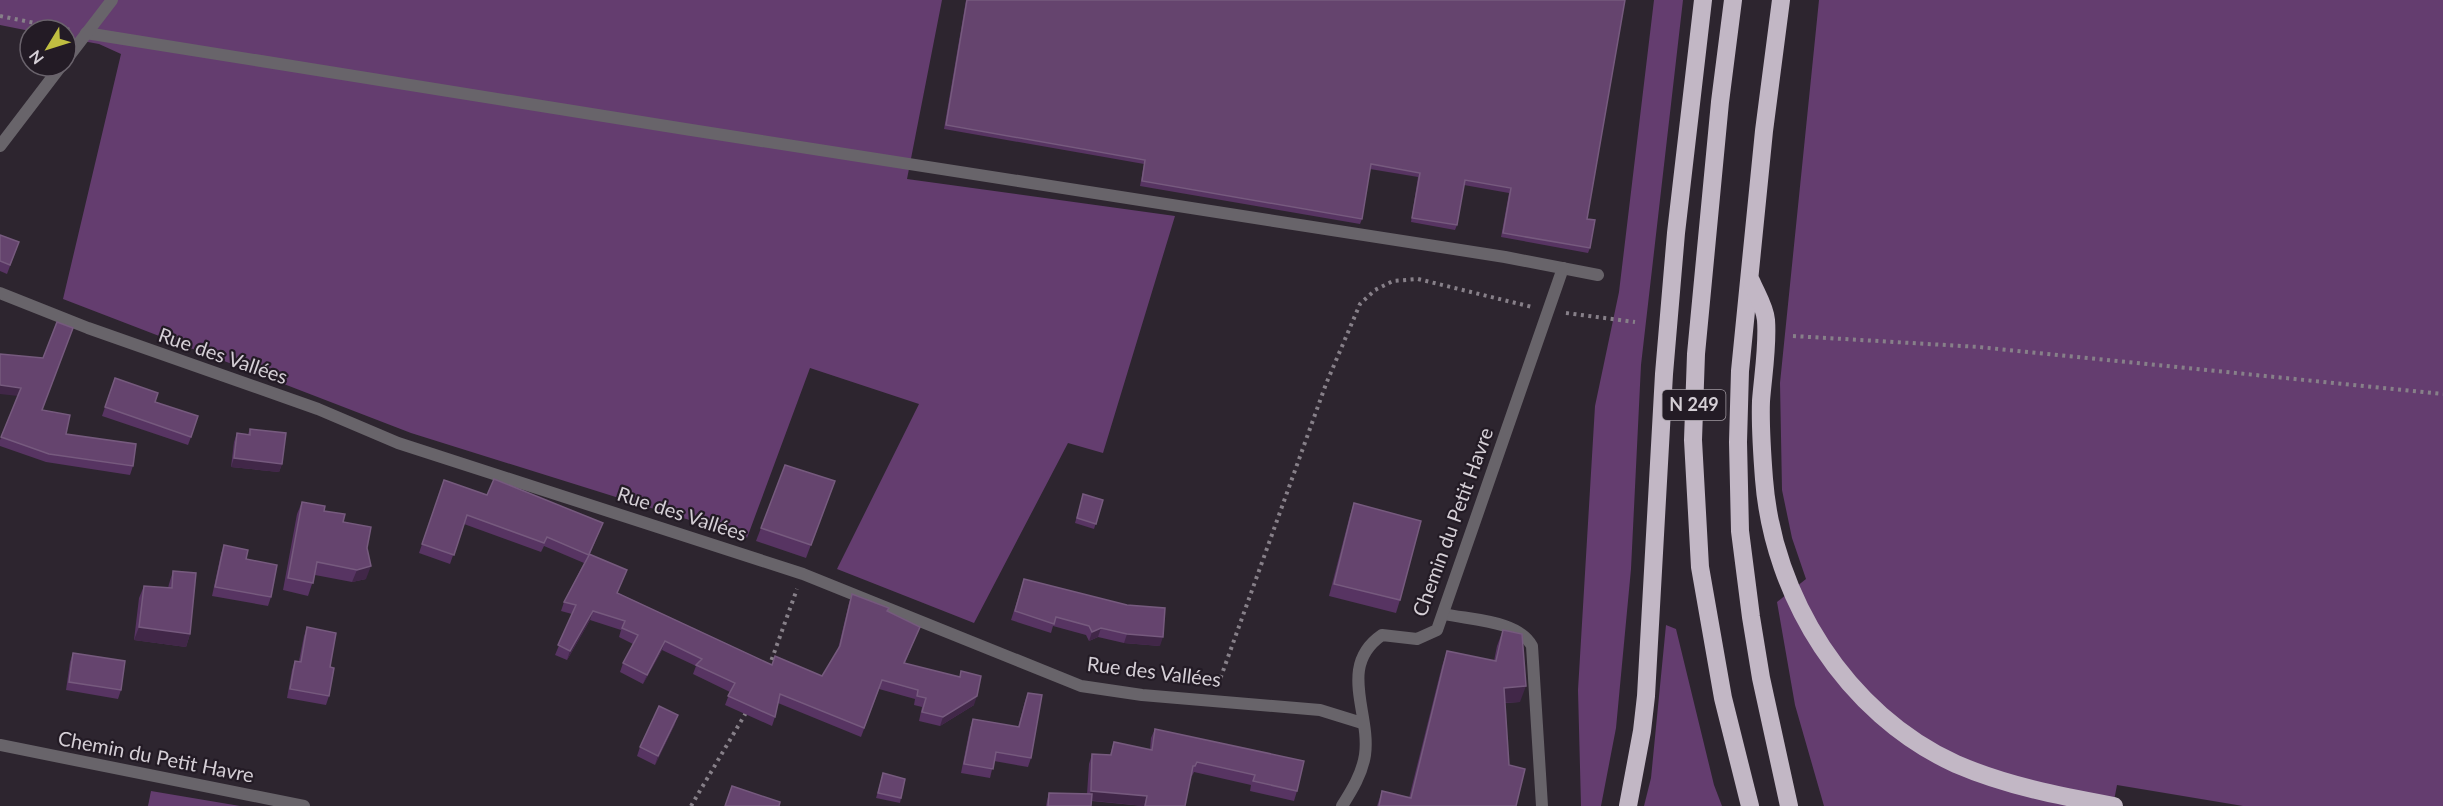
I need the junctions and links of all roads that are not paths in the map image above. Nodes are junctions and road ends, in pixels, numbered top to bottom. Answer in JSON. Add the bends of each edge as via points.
{"nodes":[{"id":1,"x":112,"y":0,"type":"edge"},
{"id":2,"x":1703,"y":0,"type":"edge"},
{"id":3,"x":1733,"y":0,"type":"edge"},
{"id":4,"x":1781,"y":0,"type":"edge"},
{"id":5,"x":86,"y":33,"type":"junction"},
{"id":6,"x":78,"y":44,"type":"edge"},
{"id":7,"x":52,"y":78,"type":"edge"},
{"id":8,"x":0,"y":146,"type":"edge"},
{"id":9,"x":1563,"y":268,"type":"junction"},
{"id":10,"x":1598,"y":275,"type":"dead end"},
{"id":11,"x":1751,"y":279,"type":"junction"},
{"id":12,"x":0,"y":293,"type":"edge"},
{"id":13,"x":1444,"y":614,"type":"junction"},
{"id":14,"x":1362,"y":723,"type":"junction"},
{"id":15,"x":0,"y":744,"type":"edge"},
{"id":16,"x":304,"y":806,"type":"edge"},
{"id":17,"x":1342,"y":806,"type":"edge"},
{"id":18,"x":1542,"y":806,"type":"edge"},
{"id":19,"x":1628,"y":806,"type":"edge"},
{"id":20,"x":1750,"y":806,"type":"edge"},
{"id":21,"x":1789,"y":806,"type":"edge"},
{"id":22,"x":2114,"y":806,"type":"edge"}],
"edges":[{"from":1,"to":5,"type":"street"},
{"from":2,"to":19,"type":"highway","via":[[1664,374],[1644,708]]},
{"from":3,"to":20,"type":"highway","number":"N 249","via":[[1697,342],[1693,440],[1700,567],[1723,698]]},
{"from":4,"to":11,"type":"highway","number":"N 249"},
{"from":5,"to":6,"type":"street"},
{"from":5,"to":9,"type":"street"},
{"from":7,"to":8,"type":"street"},
{"from":9,"to":10,"type":"street"},
{"from":9,"to":13,"type":"street","name":"Chemin du Petit Havre"},
{"from":11,"to":21,"type":"highway","number":"N 249","via":[[1740,371],[1740,531],[1761,678]]},
{"from":11,"to":22,"type":"highway","via":[[1766,317],[1761,405],[1769,516],[1780,564],[1814,636],[1865,700],[1928,748],[1991,778]]},
{"from":12,"to":14,"type":"street","name":"Rue des Vallées","via":[[318,409],[398,443],[803,574],[1081,686],[1320,710]]},
{"from":13,"to":14,"type":"street","name":"Chemin du Petit Havre","via":[[1437,630],[1426,636],[1417,639],[1382,635],[1361,656],[1358,677]]},
{"from":13,"to":18,"type":"street","via":[[1513,628],[1526,635],[1532,646]]},
{"from":14,"to":17,"type":"street","name":"Chemin du Petit Havre","via":[[1365,753],[1360,774]]},
{"from":15,"to":16,"type":"street","name":"Chemin du Petit Havre"}]}
